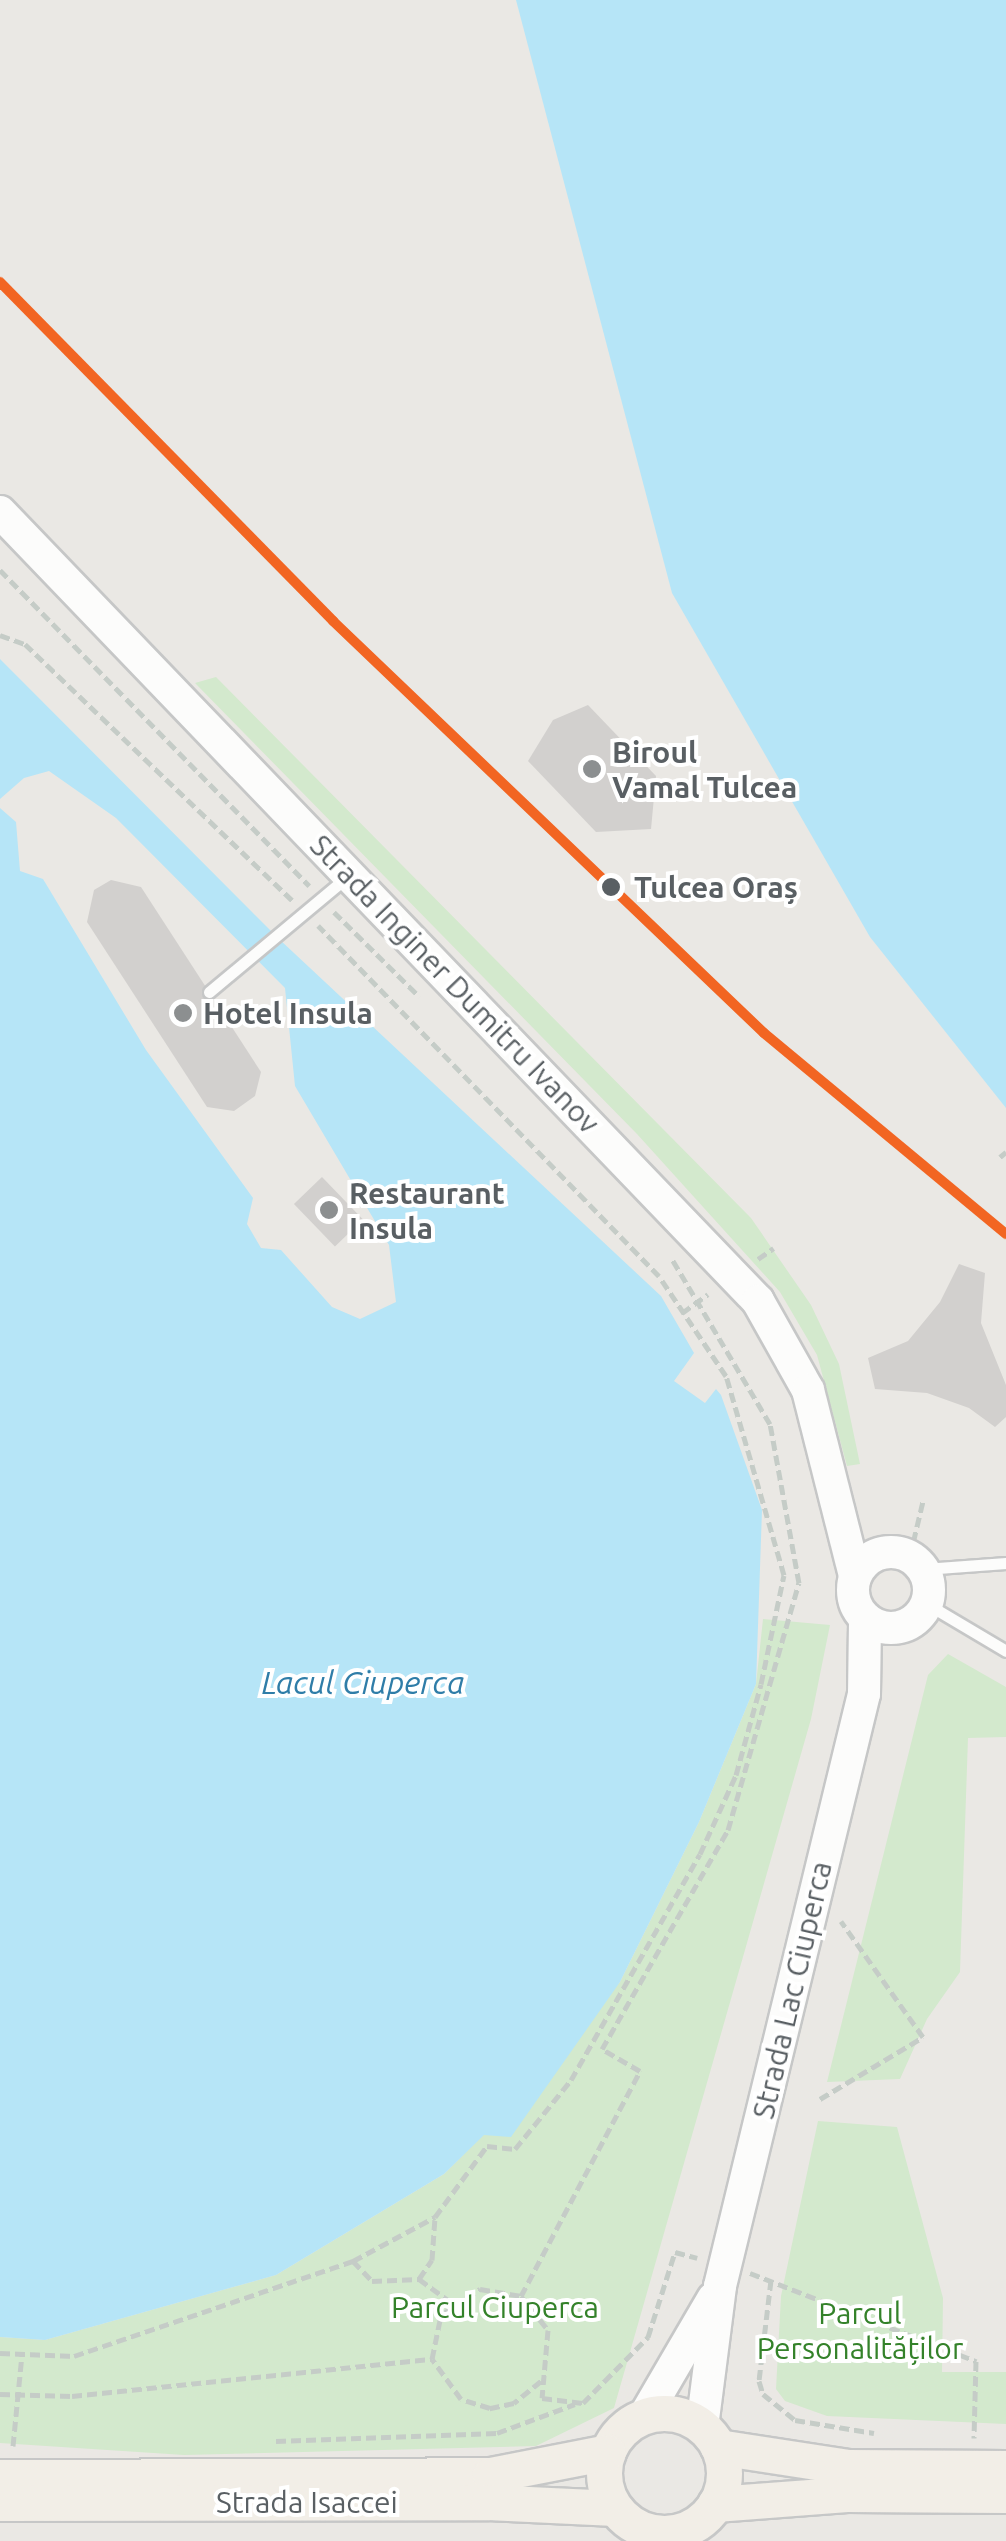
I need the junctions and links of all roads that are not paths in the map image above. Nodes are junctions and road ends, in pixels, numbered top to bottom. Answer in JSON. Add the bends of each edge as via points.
{"nodes":[{"id":1,"x":0,"y":512,"type":"edge"},
{"id":2,"x":350,"y":875,"type":"junction"},
{"id":3,"x":209,"y":992,"type":"dead end"},
{"id":4,"x":836,"y":1502,"type":"junction"},
{"id":5,"x":905,"y":1559,"type":"junction"},
{"id":6,"x":1006,"y":1563,"type":"edge"},
{"id":7,"x":856,"y":1576,"type":"junction"},
{"id":8,"x":927,"y":1604,"type":"junction"},
{"id":9,"x":865,"y":1618,"type":"junction"},
{"id":10,"x":902,"y":1626,"type":"junction"},
{"id":11,"x":1006,"y":1651,"type":"edge"},
{"id":12,"x":864,"y":1694,"type":"junction"},
{"id":13,"x":720,"y":2286,"type":"junction"},
{"id":14,"x":644,"y":2417,"type":"junction"},
{"id":15,"x":710,"y":2437,"type":"junction"},
{"id":16,"x":979,"y":2451,"type":"edge"},
{"id":17,"x":608,"y":2452,"type":"junction"},
{"id":18,"x":6,"y":2476,"type":"edge"},
{"id":19,"x":1006,"y":2495,"type":"edge"},
{"id":20,"x":715,"y":2504,"type":"junction"},
{"id":21,"x":615,"y":2508,"type":"junction"},
{"id":22,"x":672,"y":2537,"type":"edge"}],
"edges":[{"from":1,"to":2,"type":"street","name":"Strada Inginer Dumitru Ivanov"},
{"from":2,"to":3,"type":"lane"},
{"from":2,"to":4,"type":"street","name":"Strada Inginer Dumitru Ivanov","via":[[758,1300],[808,1390]]},
{"from":4,"to":5,"type":"street","name":"Strada Inginer Dumitru Ivanov"},
{"from":4,"to":7,"type":"street","name":"Strada Inginer Dumitru Ivanov"},
{"from":5,"to":6,"type":"lane"},
{"from":5,"to":7,"type":"street"},
{"from":5,"to":8,"type":"street"},
{"from":7,"to":9,"type":"street","via":[[854,1598]]},
{"from":8,"to":10,"type":"street"},
{"from":8,"to":11,"type":"lane"},
{"from":9,"to":10,"type":"street"},
{"from":9,"to":12,"type":"street","name":"Strada Lac Ciuperca"},
{"from":10,"to":12,"type":"street","name":"Strada Lac Ciuperca"},
{"from":12,"to":13,"type":"street","name":"Strada Lac Ciuperca"},
{"from":13,"to":14,"type":"street","name":"Strada Lac Ciuperca"},
{"from":13,"to":15,"type":"street","name":"Strada Lac Ciuperca"},
{"from":14,"to":15,"type":"main road","via":[[684,2417]]},
{"from":14,"to":17,"type":"main road"},
{"from":15,"to":16,"type":"main road","via":[[848,2467]]},
{"from":15,"to":20,"type":"main road","via":[[722,2486]]},
{"from":17,"to":18,"type":"main road","name":"Strada Isaccei","via":[[490,2474]]},
{"from":17,"to":21,"type":"main road","via":[[604,2480]]},
{"from":18,"to":21,"type":"main road","name":"Strada Isaccei"},
{"from":19,"to":20,"type":"main road","name":"Strada Isaccei","via":[[847,2494]]},
{"from":20,"to":22,"type":"main road","name":"Strada Isaccei"},
{"from":21,"to":22,"type":"main road","name":"Strada Isaccei","via":[[642,2529]]}]}
